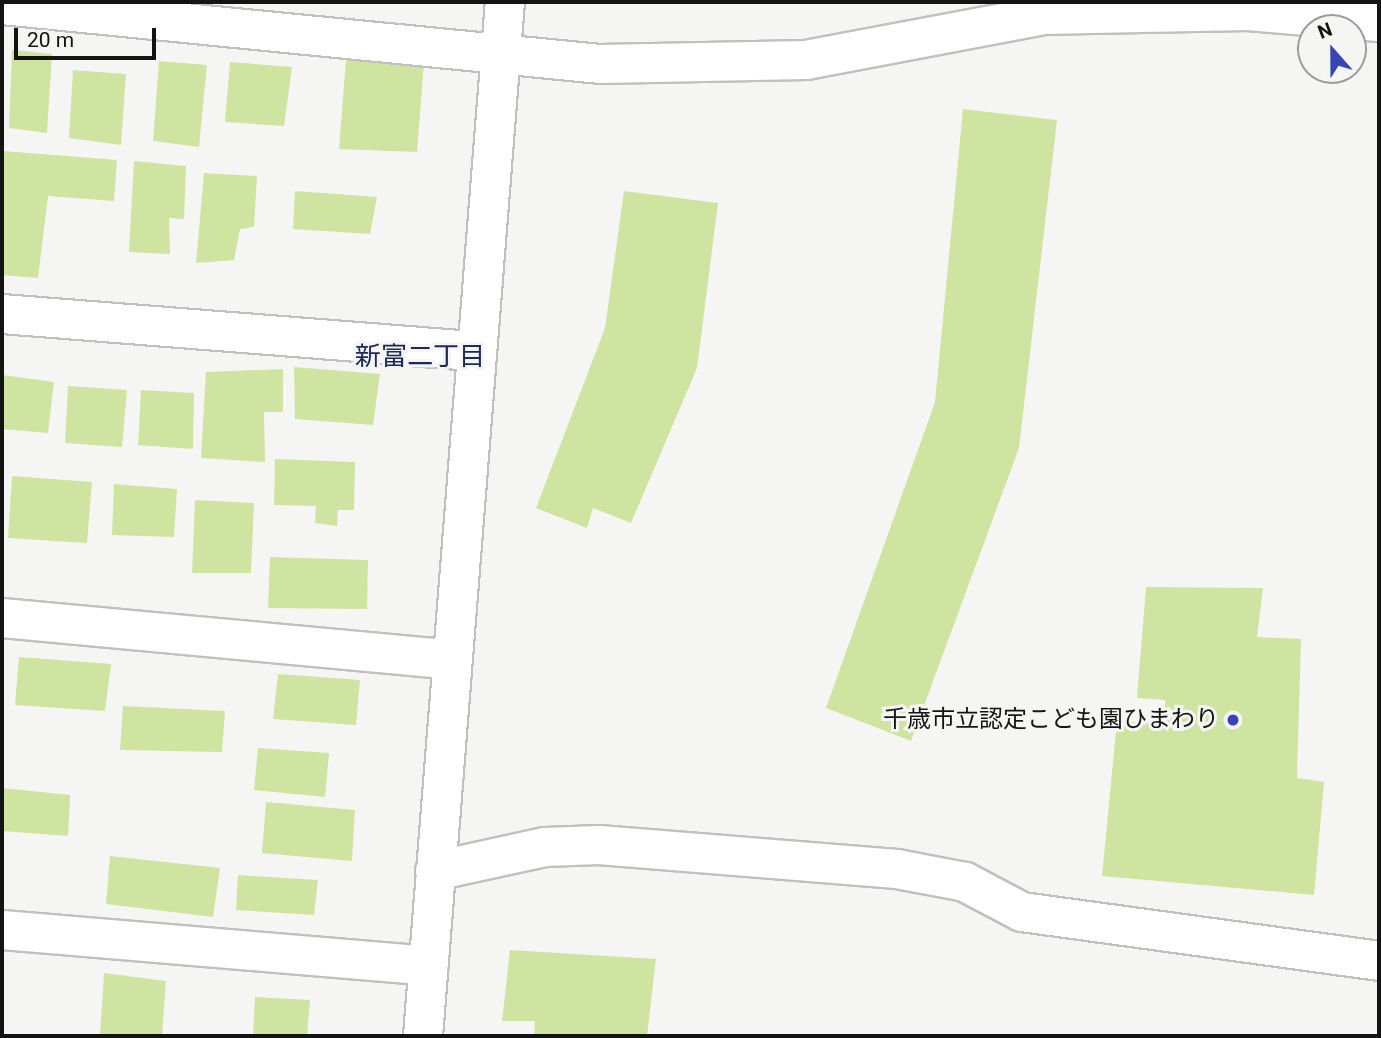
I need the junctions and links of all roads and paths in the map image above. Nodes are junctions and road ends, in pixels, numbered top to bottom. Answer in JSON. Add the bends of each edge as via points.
{"nodes":[{"id":1,"x":505,"y":2,"type":"edge"},
{"id":2,"x":2,"y":5,"type":"edge"},
{"id":3,"x":1379,"y":22,"type":"edge"},
{"id":4,"x":499,"y":55,"type":"junction"},
{"id":5,"x":2,"y":314,"type":"edge"},
{"id":6,"x":477,"y":351,"type":"junction"},
{"id":7,"x":2,"y":618,"type":"edge"},
{"id":8,"x":452,"y":660,"type":"junction"},
{"id":9,"x":435,"y":871,"type":"junction"},
{"id":10,"x":2,"y":930,"type":"edge"},
{"id":11,"x":1379,"y":961,"type":"edge"},
{"id":12,"x":428,"y":966,"type":"junction"},
{"id":13,"x":423,"y":1036,"type":"edge"}],
"edges":[{"from":1,"to":4,"type":"street"},
{"from":2,"to":4,"type":"street"},
{"from":3,"to":4,"type":"street","via":[[1142,10],[978,24],[806,60],[600,64]]},
{"from":4,"to":6,"type":"street"},
{"from":5,"to":6,"type":"street"},
{"from":6,"to":8,"type":"street"},
{"from":7,"to":8,"type":"street"},
{"from":8,"to":9,"type":"street"},
{"from":9,"to":11,"type":"street","via":[[545,847],[600,845],[897,869],[965,882],[1022,912]]},
{"from":9,"to":12,"type":"street"},
{"from":10,"to":12,"type":"street"},
{"from":12,"to":13,"type":"street"}]}
